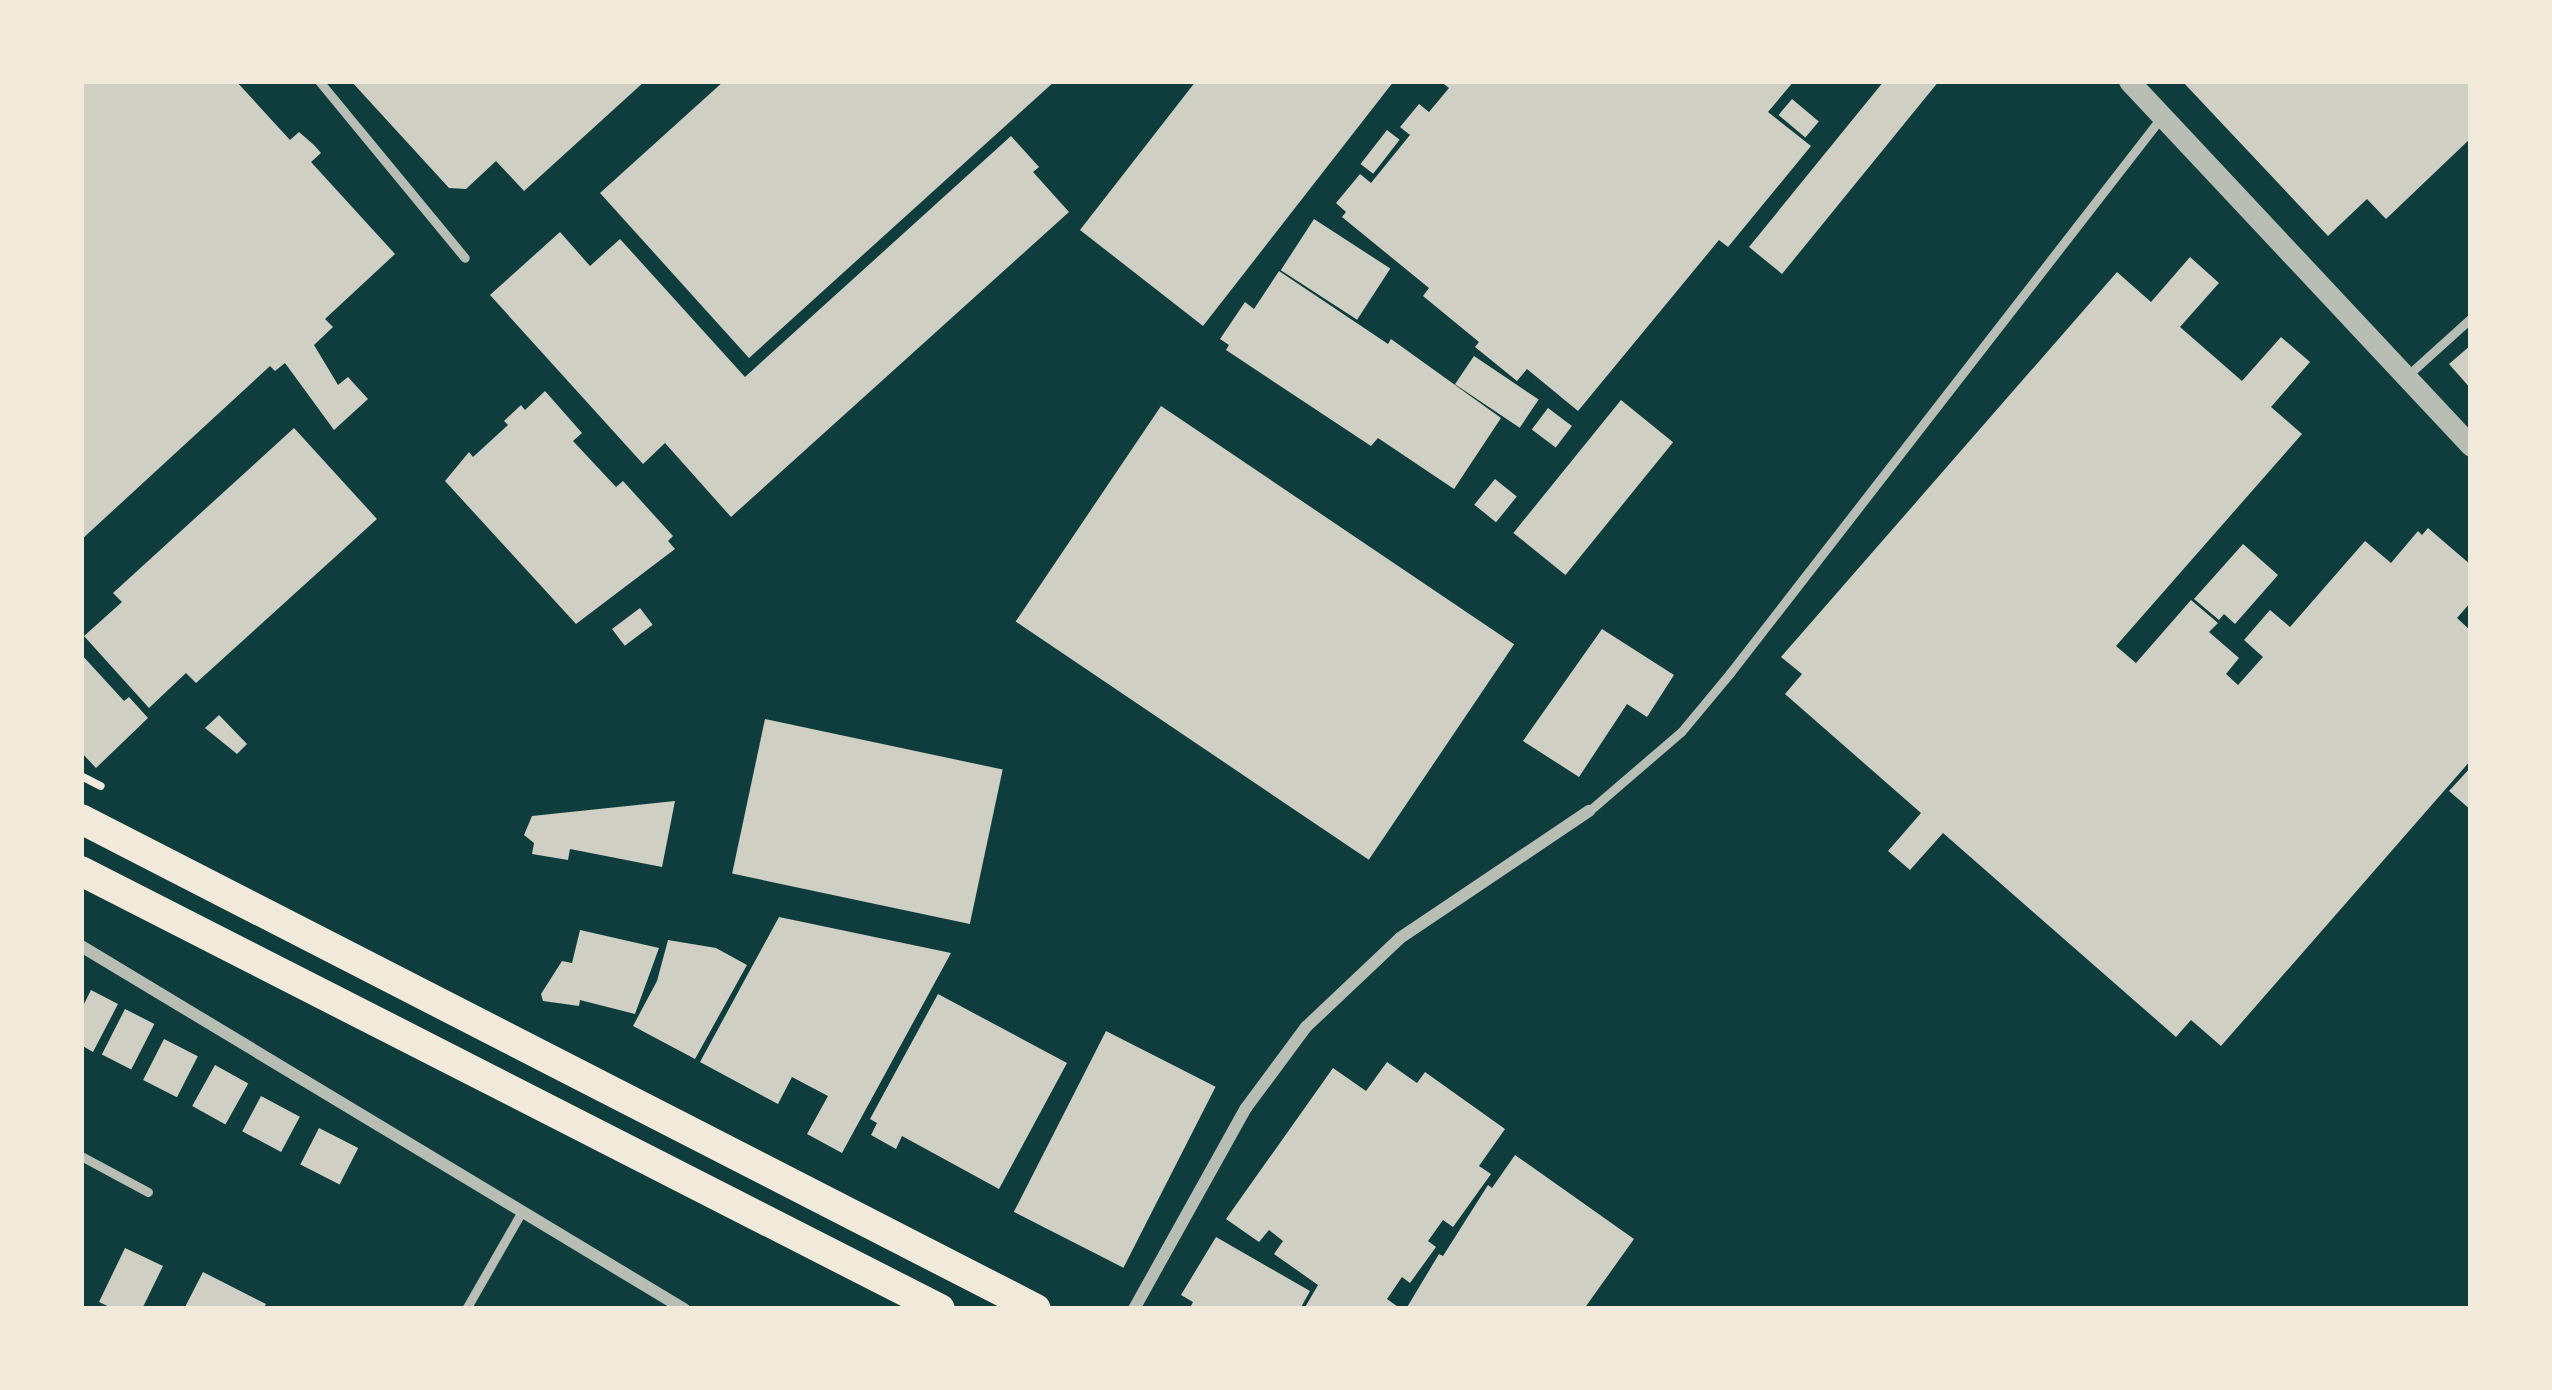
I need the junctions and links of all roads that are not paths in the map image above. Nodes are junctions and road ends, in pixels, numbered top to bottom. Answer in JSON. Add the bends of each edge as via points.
{"nodes":[{"id":1,"x":319,"y":81,"type":"edge"},
{"id":2,"x":2129,"y":81,"type":"edge"},
{"id":3,"x":2163,"y":115,"type":"junction"},
{"id":4,"x":465,"y":258,"type":"dead end"},
{"id":5,"x":2471,"y":319,"type":"edge"},
{"id":6,"x":2406,"y":376,"type":"junction"},
{"id":7,"x":2471,"y":446,"type":"edge"},
{"id":8,"x":1589,"y":811,"type":"joint"},
{"id":9,"x":81,"y":819,"type":"edge"},
{"id":10,"x":81,"y":871,"type":"edge"},
{"id":11,"x":81,"y":946,"type":"edge"},
{"id":12,"x":81,"y":1156,"type":"edge"},
{"id":13,"x":148,"y":1192,"type":"dead end"},
{"id":14,"x":521,"y":1213,"type":"junction"},
{"id":15,"x":895,"y":1298,"type":"edge"},
{"id":16,"x":466,"y":1309,"type":"edge"},
{"id":17,"x":684,"y":1309,"type":"edge"},
{"id":18,"x":940,"y":1309,"type":"edge"},
{"id":19,"x":1036,"y":1309,"type":"edge"},
{"id":20,"x":1134,"y":1309,"type":"edge"}],
"edges":[{"from":1,"to":4,"type":"lane"},
{"from":2,"to":3,"type":"street"},
{"from":3,"to":6,"type":"street"},
{"from":3,"to":8,"type":"lane","via":[[1730,673],[1681,732]]},
{"from":5,"to":6,"type":"lane"},
{"from":6,"to":7,"type":"street"},
{"from":8,"to":20,"type":"street","via":[[1400,938],[1306,1027],[1246,1108]]},
{"from":9,"to":19,"type":"main road"},
{"from":10,"to":15,"type":"main road"},
{"from":11,"to":14,"type":"street"},
{"from":12,"to":13,"type":"lane"},
{"from":14,"to":16,"type":"lane"},
{"from":14,"to":17,"type":"street"},
{"from":15,"to":18,"type":"main road"}]}
